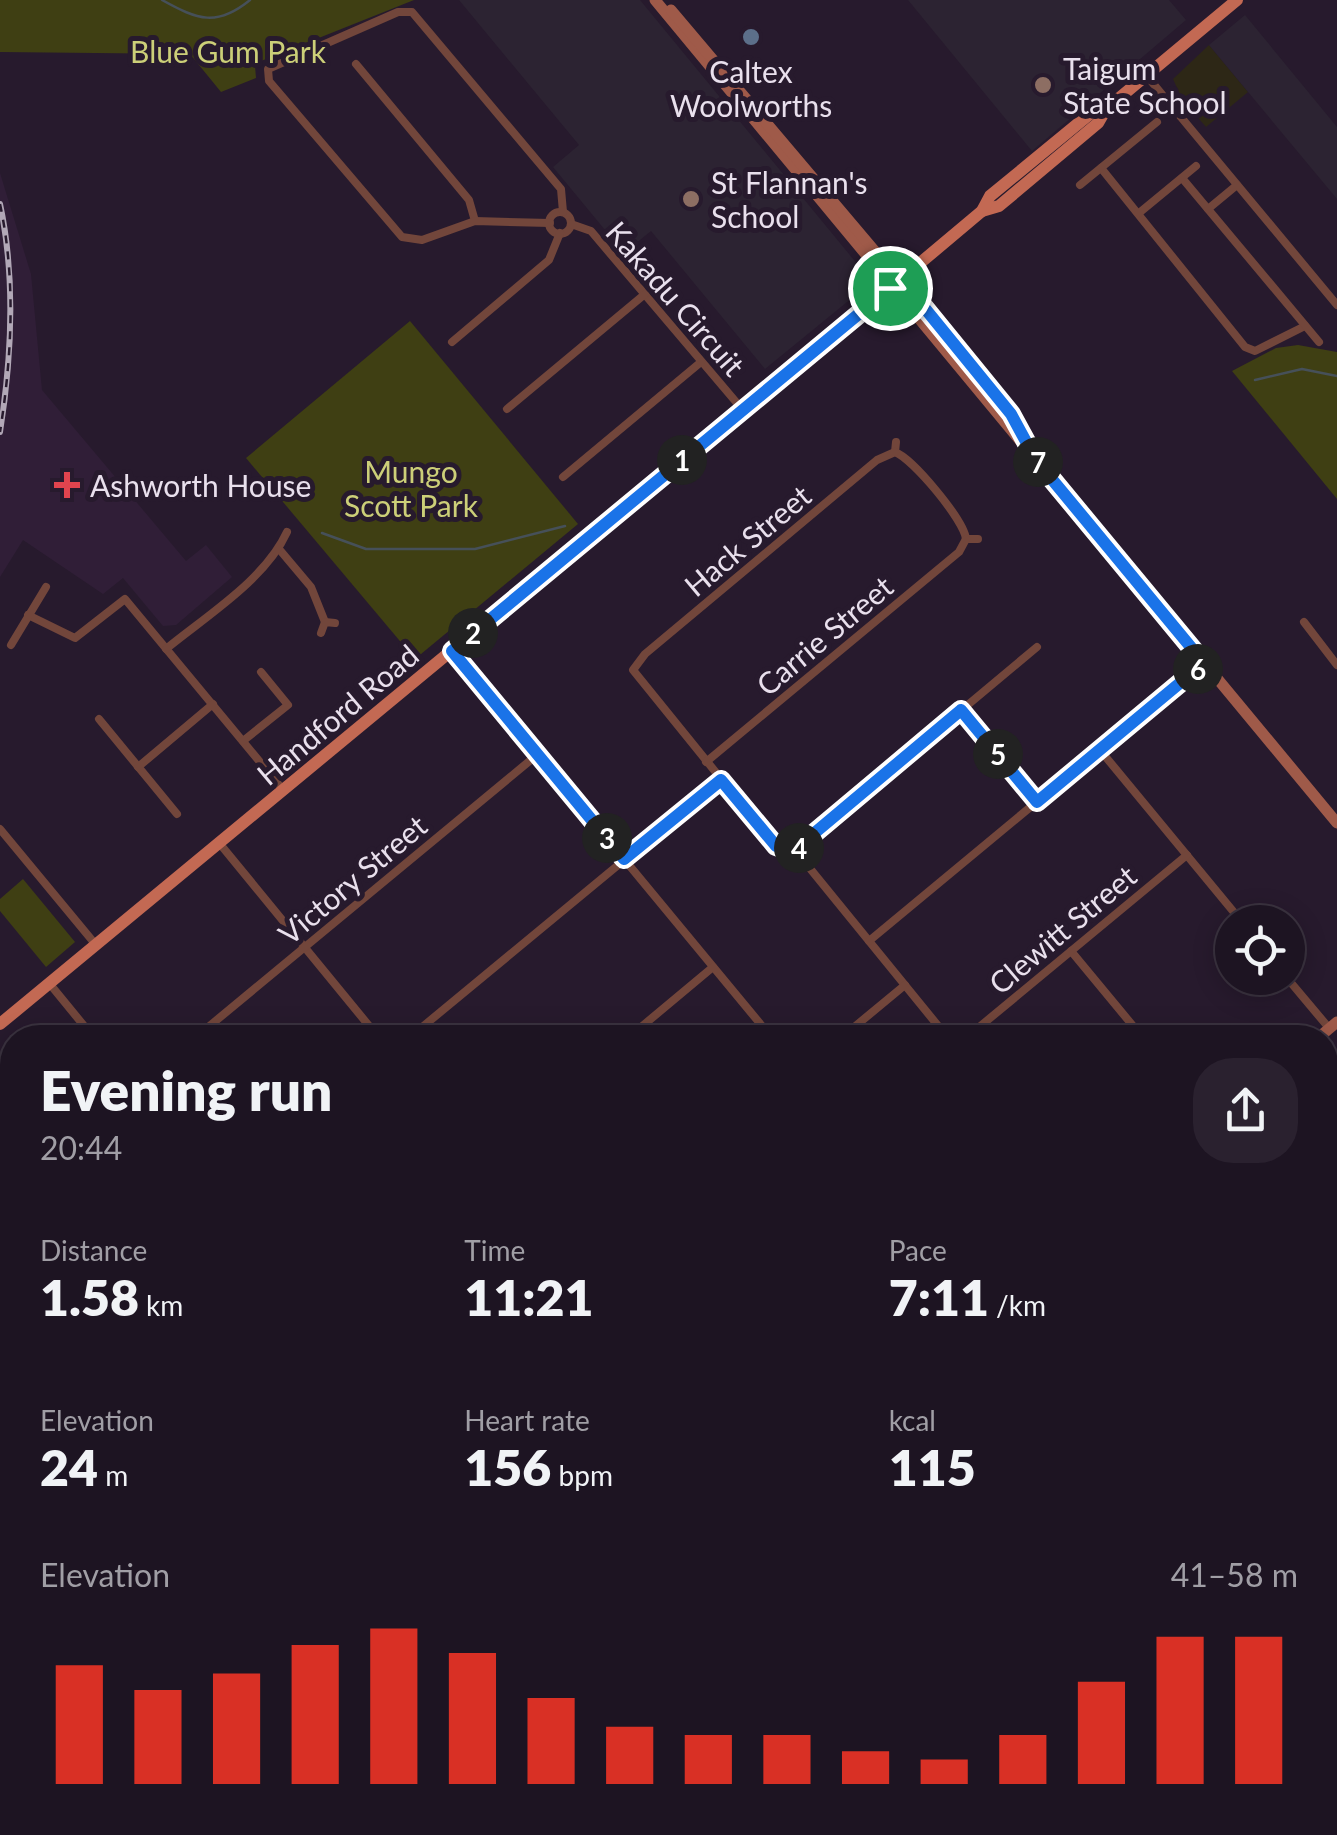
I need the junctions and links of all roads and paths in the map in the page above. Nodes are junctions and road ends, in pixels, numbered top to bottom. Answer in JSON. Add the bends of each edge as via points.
{"nodes":[{"id":1,"x":654,"y":0,"type":"edge"},
{"id":2,"x":662,"y":0,"type":"edge"},
{"id":3,"x":1237,"y":0,"type":"edge"},
{"id":4,"x":356,"y":64,"type":"dead end"},
{"id":5,"x":1146,"y":75,"type":"junction"},
{"id":6,"x":1157,"y":122,"type":"dead end"},
{"id":7,"x":1196,"y":166,"type":"dead end"},
{"id":8,"x":1101,"y":168,"type":"junction"},
{"id":9,"x":1182,"y":178,"type":"junction"},
{"id":10,"x":1080,"y":185,"type":"dead end"},
{"id":11,"x":1237,"y":185,"type":"junction"},
{"id":12,"x":1208,"y":209,"type":"junction"},
{"id":13,"x":563,"y":212,"type":"junction"},
{"id":14,"x":1139,"y":213,"type":"junction"},
{"id":15,"x":474,"y":221,"type":"junction"},
{"id":16,"x":550,"y":223,"type":"junction"},
{"id":17,"x":571,"y":224,"type":"junction"},
{"id":18,"x":560,"y":233,"type":"junction"},
{"id":19,"x":896,"y":284,"type":"junction"},
{"id":20,"x":645,"y":294,"type":"junction"},
{"id":21,"x":1337,"y":305,"type":"edge"},
{"id":22,"x":1306,"y":326,"type":"junction"},
{"id":23,"x":452,"y":342,"type":"dead end"},
{"id":24,"x":1318,"y":342,"type":"dead end"},
{"id":25,"x":701,"y":362,"type":"junction"},
{"id":26,"x":507,"y":409,"type":"dead end"},
{"id":27,"x":742,"y":409,"type":"junction"},
{"id":28,"x":896,"y":442,"type":"dead end"},
{"id":29,"x":894,"y":452,"type":"junction"},
{"id":30,"x":563,"y":477,"type":"dead end"},
{"id":31,"x":286,"y":532,"type":"dead end"},
{"id":32,"x":966,"y":539,"type":"junction"},
{"id":33,"x":978,"y":539,"type":"dead end"},
{"id":34,"x":279,"y":548,"type":"junction"},
{"id":35,"x":46,"y":587,"type":"dead end"},
{"id":36,"x":28,"y":615,"type":"junction"},
{"id":37,"x":324,"y":622,"type":"junction"},
{"id":38,"x":1304,"y":622,"type":"dead end"},
{"id":39,"x":335,"y":623,"type":"dead end"},
{"id":40,"x":322,"y":633,"type":"dead end"},
{"id":41,"x":10,"y":645,"type":"dead end"},
{"id":42,"x":1037,"y":647,"type":"dead end"},
{"id":43,"x":166,"y":649,"type":"junction"},
{"id":44,"x":452,"y":651,"type":"junction"},
{"id":45,"x":1204,"y":663,"type":"junction"},
{"id":46,"x":1337,"y":665,"type":"edge"},
{"id":47,"x":261,"y":672,"type":"dead end"},
{"id":48,"x":213,"y":704,"type":"junction"},
{"id":49,"x":961,"y":710,"type":"junction"},
{"id":50,"x":99,"y":719,"type":"dead end"},
{"id":51,"x":243,"y":742,"type":"junction"},
{"id":52,"x":1100,"y":750,"type":"junction"},
{"id":53,"x":538,"y":754,"type":"junction"},
{"id":54,"x":706,"y":762,"type":"junction"},
{"id":55,"x":138,"y":767,"type":"junction"},
{"id":56,"x":721,"y":780,"type":"junction"},
{"id":57,"x":284,"y":791,"type":"junction"},
{"id":58,"x":1037,"y":802,"type":"junction"},
{"id":59,"x":178,"y":814,"type":"dead end"},
{"id":60,"x":1337,"y":823,"type":"edge"},
{"id":61,"x":0,"y":829,"type":"edge"},
{"id":62,"x":220,"y":844,"type":"junction"},
{"id":63,"x":1186,"y":854,"type":"junction"},
{"id":64,"x":799,"y":855,"type":"junction"},
{"id":65,"x":624,"y":859,"type":"junction"},
{"id":66,"x":1228,"y":905,"type":"edge"},
{"id":67,"x":869,"y":940,"type":"junction"},
{"id":68,"x":96,"y":945,"type":"junction"},
{"id":69,"x":305,"y":947,"type":"junction"},
{"id":70,"x":1071,"y":950,"type":"junction"},
{"id":71,"x":714,"y":967,"type":"junction"},
{"id":72,"x":49,"y":984,"type":"junction"},
{"id":73,"x":905,"y":985,"type":"junction"},
{"id":74,"x":1304,"y":995,"type":"edge"},
{"id":75,"x":0,"y":1024,"type":"edge"},
{"id":76,"x":83,"y":1025,"type":"edge"},
{"id":77,"x":211,"y":1025,"type":"edge"},
{"id":78,"x":368,"y":1025,"type":"edge"},
{"id":79,"x":425,"y":1025,"type":"edge"},
{"id":80,"x":644,"y":1025,"type":"edge"},
{"id":81,"x":761,"y":1025,"type":"edge"},
{"id":82,"x":857,"y":1025,"type":"edge"},
{"id":83,"x":937,"y":1025,"type":"edge"},
{"id":84,"x":982,"y":1025,"type":"edge"},
{"id":85,"x":1132,"y":1025,"type":"edge"},
{"id":86,"x":1333,"y":1025,"type":"edge"}],
"edges":[{"from":1,"to":19,"type":"main road"},
{"from":2,"to":19,"type":"main road"},
{"from":3,"to":5,"type":"main road","name":"Handford Road"},
{"from":4,"to":15,"type":"street","via":[[469,200]]},
{"from":5,"to":11,"type":"street"},
{"from":5,"to":19,"type":"main road","name":"Handford Road","via":[[990,196],[982,211]]},
{"from":6,"to":8,"type":"street"},
{"from":7,"to":9,"type":"street"},
{"from":8,"to":10,"type":"street"},
{"from":8,"to":14,"type":"street"},
{"from":9,"to":12,"type":"street"},
{"from":9,"to":14,"type":"street"},
{"from":11,"to":12,"type":"street"},
{"from":11,"to":21,"type":"street"},
{"from":12,"to":22,"type":"street"},
{"from":13,"to":15,"type":"street","name":"Kakadu Circuit","via":[[561,189],[417,15],[398,12],[268,68],[269,81],[394,231],[422,240]]},
{"from":13,"to":16,"type":"street"},
{"from":13,"to":17,"type":"street"},
{"from":14,"to":22,"type":"street","via":[[1245,348],[1255,350]]},
{"from":15,"to":16,"type":"street","name":"Kakadu Circuit"},
{"from":16,"to":18,"type":"street"},
{"from":17,"to":18,"type":"street"},
{"from":17,"to":20,"type":"street","name":"Kakadu Circuit","via":[[591,230]]},
{"from":18,"to":23,"type":"street","via":[[549,260]]},
{"from":19,"to":27,"type":"main road","name":"Handford Road"},
{"from":19,"to":45,"type":"main road","via":[[1011,414],[1036,460]]},
{"from":20,"to":25,"type":"street","name":"Kakadu Circuit"},
{"from":20,"to":26,"type":"street"},
{"from":22,"to":24,"type":"street"},
{"from":25,"to":27,"type":"street","name":"Kakadu Circuit"},
{"from":25,"to":30,"type":"street"},
{"from":27,"to":44,"type":"main road","name":"Handford Road"},
{"from":28,"to":29,"type":"street"},
{"from":29,"to":32,"type":"street","via":[[907,458]]},
{"from":29,"to":54,"type":"street","name":"Hack Street","via":[[633,670]]},
{"from":31,"to":34,"type":"street"},
{"from":32,"to":33,"type":"street"},
{"from":32,"to":54,"type":"street","name":"Carrie Street","via":[[959,552]]},
{"from":34,"to":37,"type":"street","via":[[310,588]]},
{"from":34,"to":43,"type":"street"},
{"from":35,"to":36,"type":"street"},
{"from":36,"to":41,"type":"street"},
{"from":36,"to":43,"type":"street","via":[[75,638],[125,599]]},
{"from":37,"to":39,"type":"street"},
{"from":37,"to":40,"type":"street"},
{"from":38,"to":46,"type":"street"},
{"from":42,"to":49,"type":"street"},
{"from":43,"to":48,"type":"street"},
{"from":44,"to":53,"type":"street"},
{"from":44,"to":57,"type":"main road","name":"Handford Road"},
{"from":45,"to":52,"type":"street"},
{"from":45,"to":60,"type":"main road"},
{"from":47,"to":51,"type":"street","via":[[288,704]]},
{"from":48,"to":51,"type":"street"},
{"from":48,"to":55,"type":"street"},
{"from":49,"to":58,"type":"street"},
{"from":49,"to":64,"type":"street","via":[[805,841]]},
{"from":50,"to":55,"type":"street"},
{"from":51,"to":57,"type":"street"},
{"from":52,"to":58,"type":"street"},
{"from":52,"to":63,"type":"street"},
{"from":53,"to":65,"type":"street"},
{"from":53,"to":69,"type":"street","name":"Victory Street"},
{"from":54,"to":56,"type":"street"},
{"from":55,"to":59,"type":"street"},
{"from":56,"to":64,"type":"street","via":[[776,846]]},
{"from":56,"to":65,"type":"street"},
{"from":57,"to":62,"type":"main road","name":"Handford Road"},
{"from":58,"to":67,"type":"street"},
{"from":61,"to":68,"type":"street"},
{"from":62,"to":68,"type":"main road","name":"Handford Road"},
{"from":62,"to":69,"type":"street"},
{"from":63,"to":66,"type":"street"},
{"from":63,"to":70,"type":"street","name":"Clewitt Street"},
{"from":64,"to":67,"type":"street"},
{"from":65,"to":71,"type":"street"},
{"from":65,"to":79,"type":"street"},
{"from":67,"to":73,"type":"street"},
{"from":68,"to":72,"type":"main road","name":"Handford Road"},
{"from":69,"to":77,"type":"street","name":"Victory Street"},
{"from":69,"to":78,"type":"street"},
{"from":70,"to":84,"type":"street","name":"Clewitt Street"},
{"from":70,"to":85,"type":"street"},
{"from":71,"to":80,"type":"street"},
{"from":71,"to":81,"type":"street"},
{"from":72,"to":75,"type":"main road","name":"Handford Road"},
{"from":72,"to":76,"type":"street"},
{"from":73,"to":82,"type":"street"},
{"from":73,"to":83,"type":"street"},
{"from":74,"to":86,"type":"street"}]}
